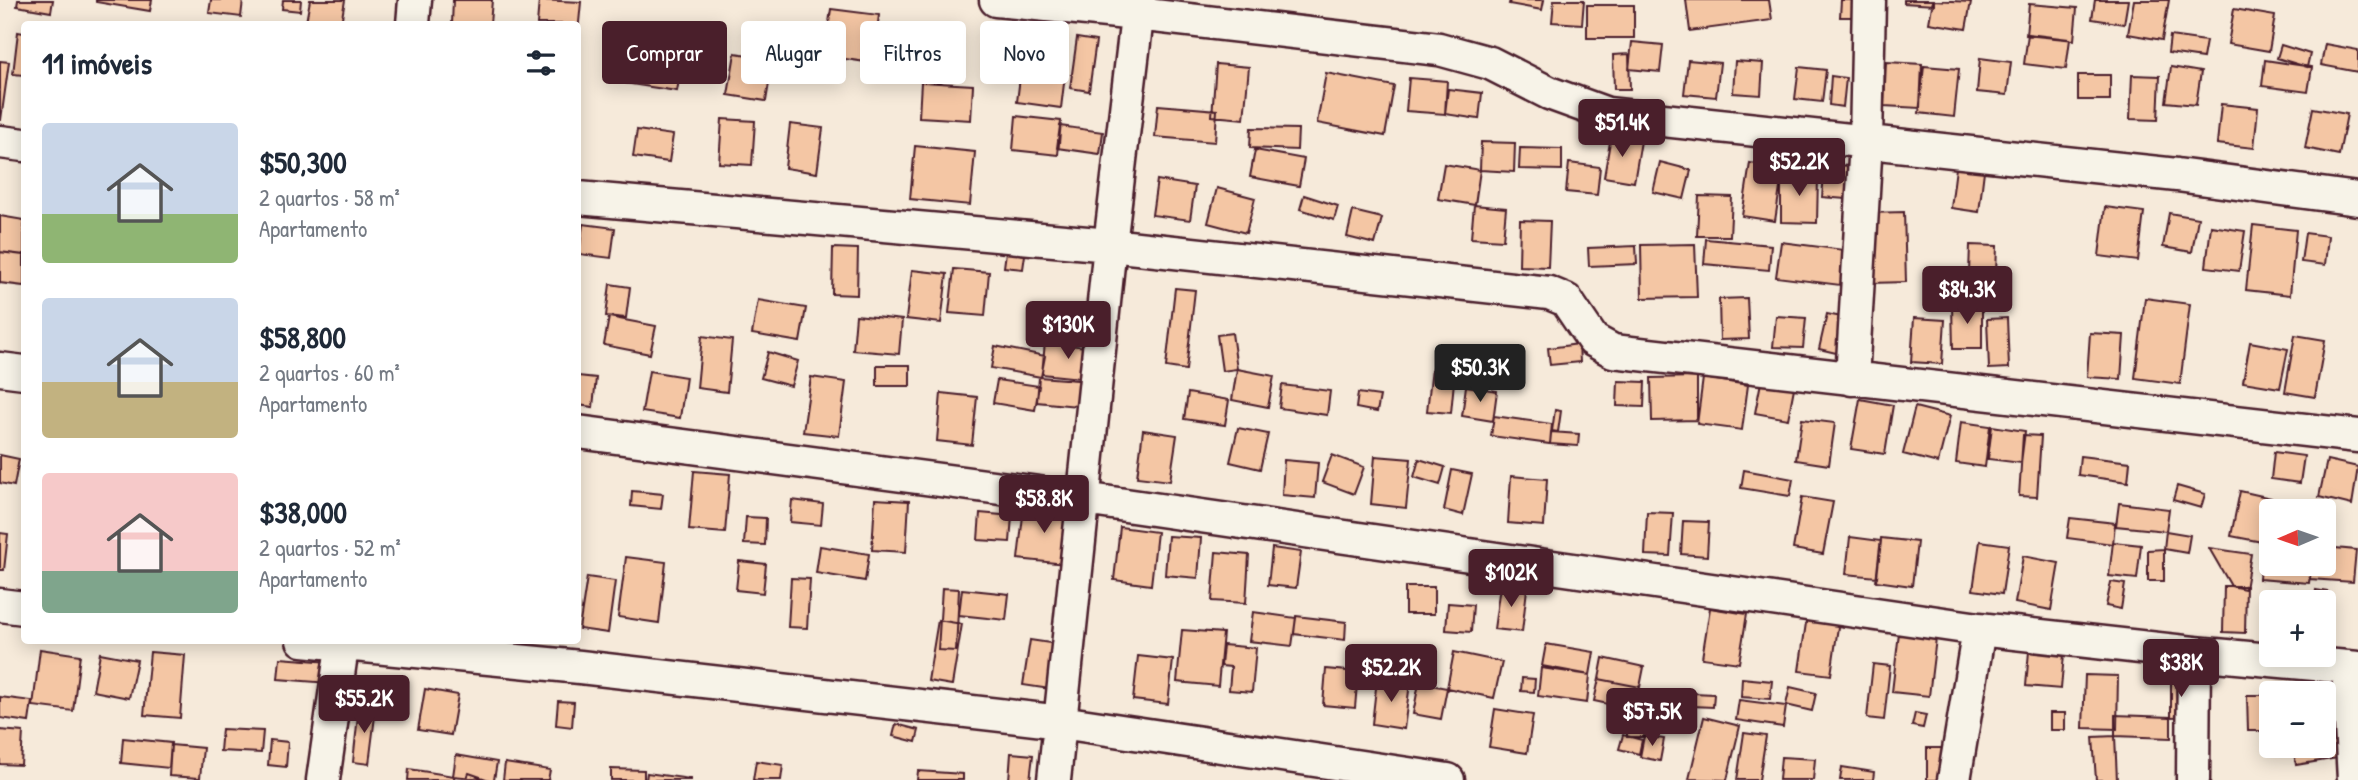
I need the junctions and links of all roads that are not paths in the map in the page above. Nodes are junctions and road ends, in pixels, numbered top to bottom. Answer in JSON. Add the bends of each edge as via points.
{"nodes":[{"id":1,"x":415,"y":0,"type":"edge"},
{"id":2,"x":996,"y":0,"type":"edge"},
{"id":3,"x":1869,"y":0,"type":"edge"},
{"id":4,"x":1138,"y":7,"type":"edge"},
{"id":5,"x":413,"y":21,"type":"edge"},
{"id":6,"x":1866,"y":141,"type":"junction"},
{"id":7,"x":0,"y":142,"type":"edge"},
{"id":8,"x":21,"y":145,"type":"edge"},
{"id":9,"x":581,"y":198,"type":"edge"},
{"id":10,"x":2358,"y":199,"type":"edge"},
{"id":11,"x":1110,"y":245,"type":"junction"},
{"id":12,"x":0,"y":369,"type":"edge"},
{"id":13,"x":21,"y":372,"type":"edge"},
{"id":14,"x":1852,"y":379,"type":"junction"},
{"id":15,"x":581,"y":432,"type":"edge"},
{"id":16,"x":2358,"y":436,"type":"edge"},
{"id":17,"x":1084,"y":499,"type":"junction"},
{"id":18,"x":0,"y":605,"type":"edge"},
{"id":19,"x":21,"y":608,"type":"edge"},
{"id":20,"x":1979,"y":629,"type":"junction"},
{"id":21,"x":342,"y":644,"type":"edge"},
{"id":22,"x":352,"y":644,"type":"edge"},
{"id":23,"x":2194,"y":653,"type":"junction"},
{"id":24,"x":2353,"y":668,"type":"edge"},
{"id":25,"x":1061,"y":722,"type":"junction"},
{"id":26,"x":323,"y":780,"type":"edge"},
{"id":27,"x":1055,"y":780,"type":"edge"},
{"id":28,"x":1448,"y":780,"type":"edge"},
{"id":29,"x":1954,"y":780,"type":"edge"},
{"id":30,"x":2193,"y":780,"type":"edge"},
{"id":31,"x":2354,"y":780,"type":"edge"}],
"edges":[{"from":1,"to":5,"type":"street"},
{"from":2,"to":4,"type":"street"},
{"from":3,"to":6,"type":"street"},
{"from":4,"to":6,"type":"street","via":[[1439,49],[1490,63],[1549,93],[1607,114]]},
{"from":4,"to":11,"type":"street"},
{"from":6,"to":10,"type":"street"},
{"from":6,"to":14,"type":"street"},
{"from":7,"to":8,"type":"street"},
{"from":9,"to":11,"type":"street"},
{"from":11,"to":14,"type":"street","via":[[1549,293],[1566,300],[1592,340],[1613,351]]},
{"from":11,"to":17,"type":"street"},
{"from":12,"to":13,"type":"street"},
{"from":14,"to":16,"type":"street"},
{"from":15,"to":17,"type":"street"},
{"from":17,"to":20,"type":"street"},
{"from":17,"to":25,"type":"street"},
{"from":18,"to":19,"type":"street"},
{"from":20,"to":23,"type":"street"},
{"from":20,"to":29,"type":"street"},
{"from":21,"to":26,"type":"street"},
{"from":22,"to":25,"type":"street"},
{"from":23,"to":24,"type":"street"},
{"from":23,"to":30,"type":"street"},
{"from":24,"to":31,"type":"street"},
{"from":25,"to":27,"type":"street"},
{"from":25,"to":28,"type":"street"}]}
